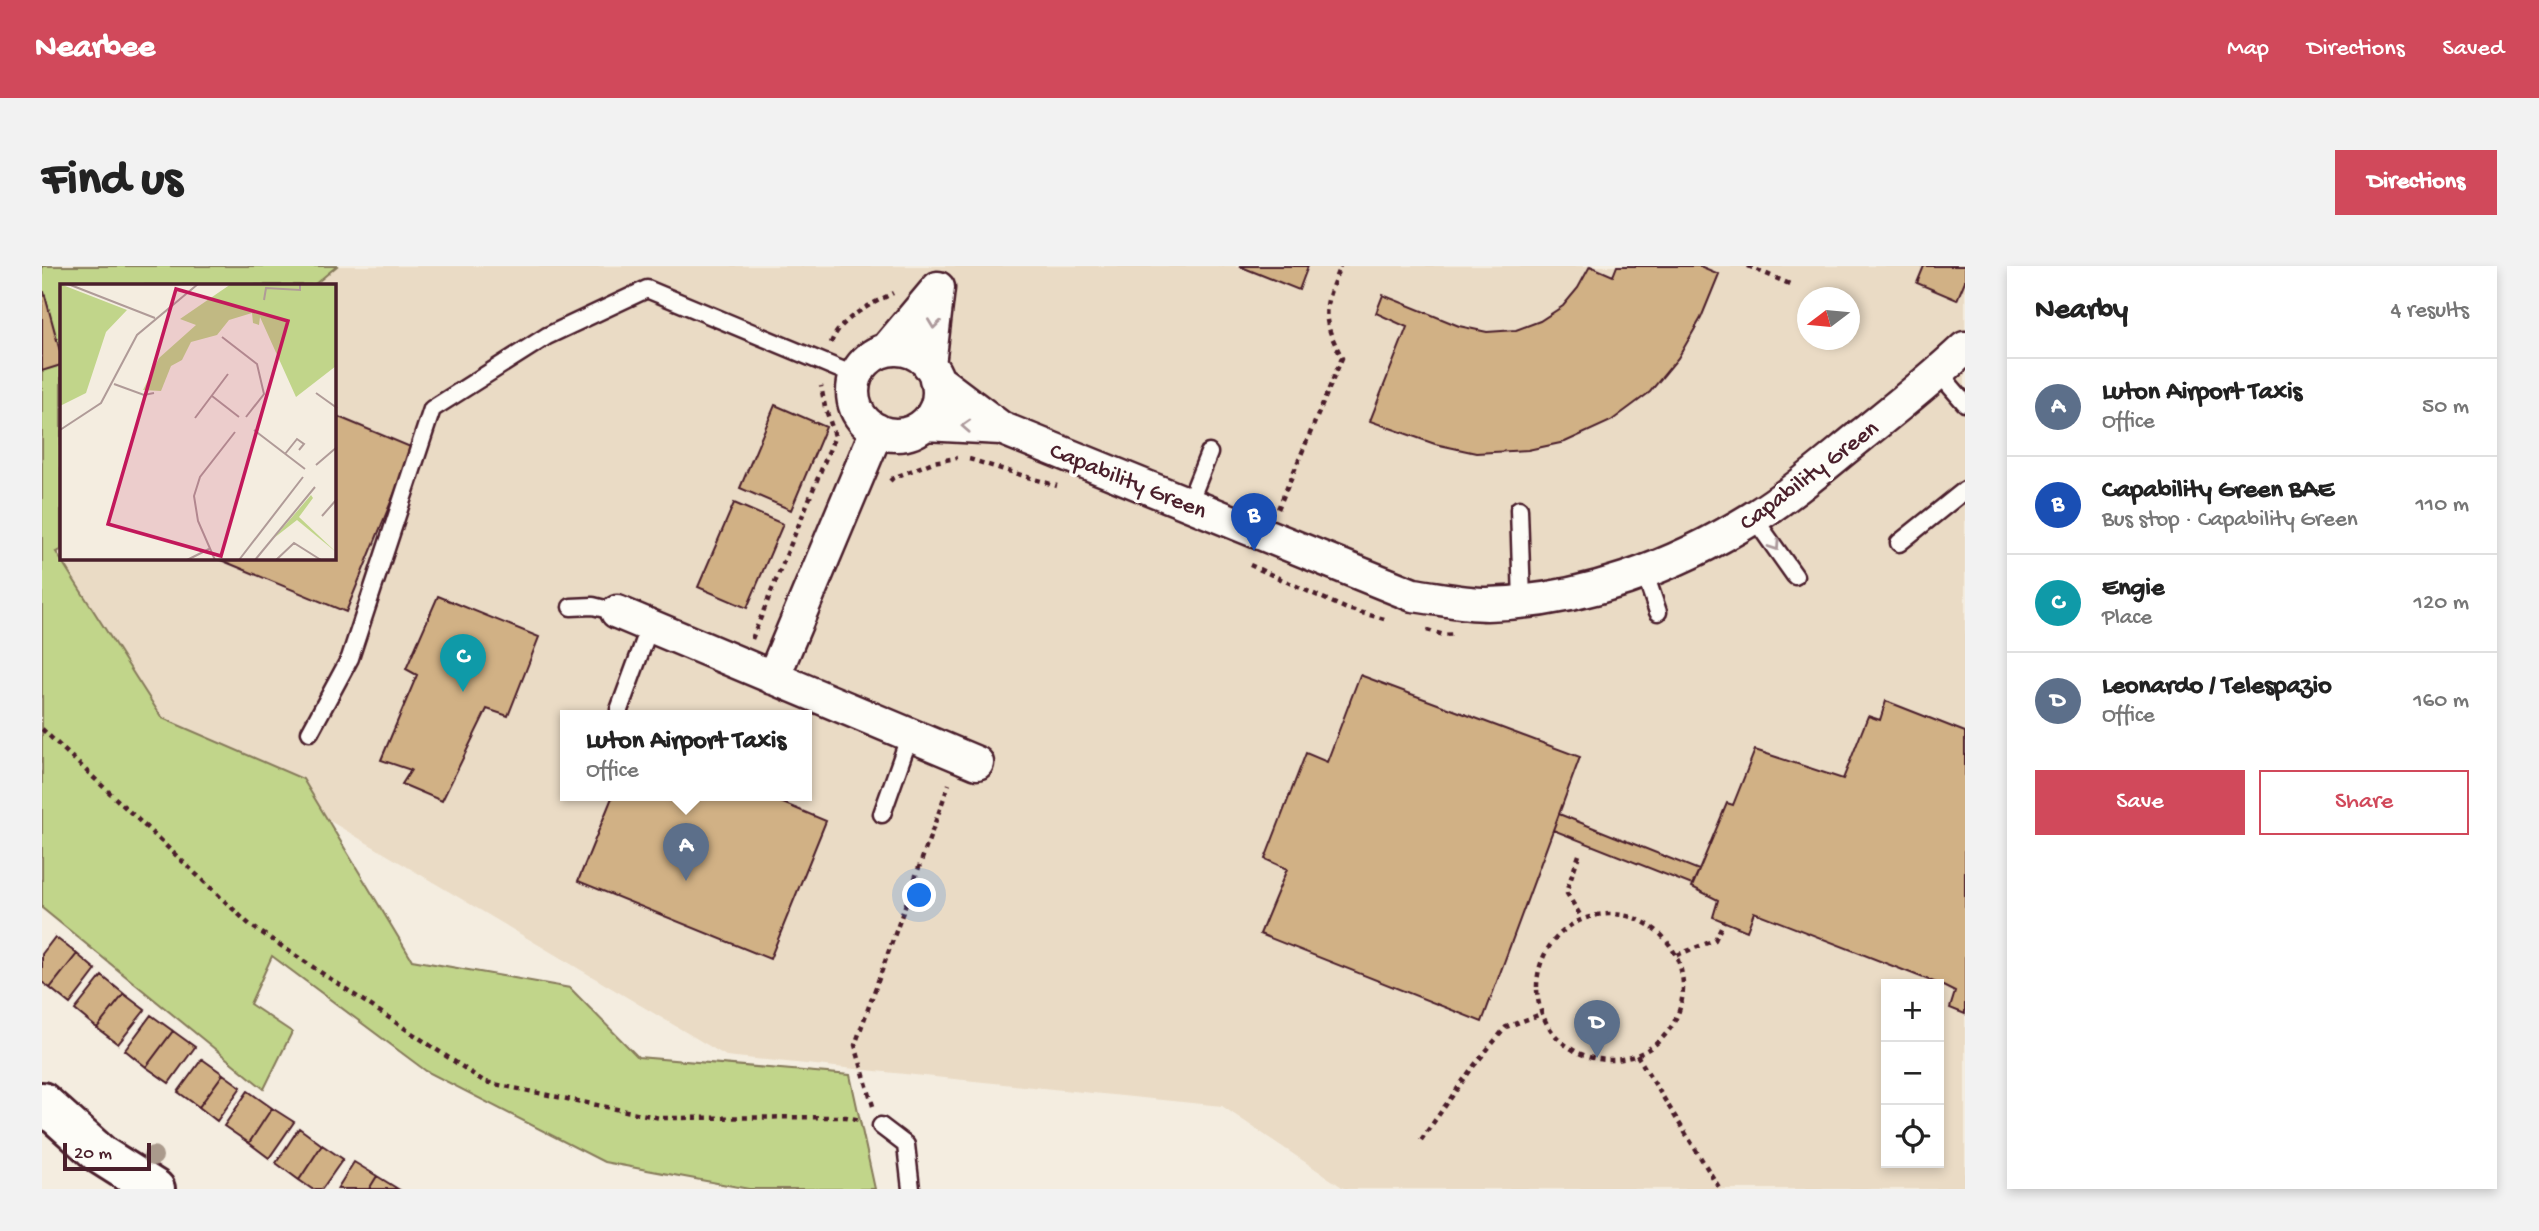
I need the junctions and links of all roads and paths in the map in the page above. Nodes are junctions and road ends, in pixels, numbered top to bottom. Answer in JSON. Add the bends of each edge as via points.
{"nodes":[{"id":1,"x":1340,"y":266,"type":"edge"},
{"id":2,"x":1748,"y":266,"type":"edge"},
{"id":3,"x":943,"y":277,"type":"edge"},
{"id":4,"x":1792,"y":285,"type":"dead end"},
{"id":5,"x":895,"y":291,"type":"dead end"},
{"id":6,"x":1965,"y":348,"type":"edge"},
{"id":7,"x":886,"y":351,"type":"junction"},
{"id":8,"x":824,"y":361,"type":"junction"},
{"id":9,"x":933,"y":372,"type":"junction"},
{"id":10,"x":1939,"y":373,"type":"junction"},
{"id":11,"x":856,"y":376,"type":"junction"},
{"id":12,"x":1965,"y":403,"type":"edge"},
{"id":13,"x":925,"y":424,"type":"junction"},
{"id":14,"x":1001,"y":428,"type":"junction"},
{"id":15,"x":877,"y":430,"type":"junction"},
{"id":16,"x":1209,"y":453,"type":"dead end"},
{"id":17,"x":1965,"y":490,"type":"edge"},
{"id":18,"x":1189,"y":503,"type":"junction"},
{"id":19,"x":1519,"y":509,"type":"dead end"},
{"id":20,"x":1754,"y":518,"type":"junction"},
{"id":21,"x":1273,"y":520,"type":"dead end"},
{"id":22,"x":1899,"y":543,"type":"dead end"},
{"id":23,"x":1644,"y":571,"type":"junction"},
{"id":24,"x":1795,"y":576,"type":"dead end"},
{"id":25,"x":1522,"y":601,"type":"junction"},
{"id":26,"x":571,"y":607,"type":"dead end"},
{"id":27,"x":617,"y":612,"type":"joint"},
{"id":28,"x":1658,"y":612,"type":"dead end"},
{"id":29,"x":650,"y":626,"type":"junction"},
{"id":30,"x":742,"y":664,"type":"junction"},
{"id":31,"x":773,"y":678,"type":"junction"},
{"id":32,"x":619,"y":710,"type":"dead end"},
{"id":33,"x":42,"y":729,"type":"edge"},
{"id":34,"x":310,"y":732,"type":"dead end"},
{"id":35,"x":910,"y":735,"type":"junction"},
{"id":36,"x":968,"y":760,"type":"joint"},
{"id":37,"x":882,"y":814,"type":"dead end"},
{"id":38,"x":1579,"y":855,"type":"dead end"},
{"id":39,"x":1583,"y":918,"type":"junction"},
{"id":40,"x":1724,"y":921,"type":"dead end"},
{"id":41,"x":1676,"y":955,"type":"junction"},
{"id":42,"x":1541,"y":1014,"type":"junction"},
{"id":43,"x":1637,"y":1055,"type":"junction"},
{"id":44,"x":42,"y":1102,"type":"edge"},
{"id":45,"x":881,"y":1126,"type":"junction"},
{"id":46,"x":1421,"y":1140,"type":"dead end"},
{"id":47,"x":155,"y":1189,"type":"edge"},
{"id":48,"x":911,"y":1189,"type":"edge"},
{"id":49,"x":1720,"y":1189,"type":"edge"}],
"edges":[{"from":1,"to":21,"type":"path","via":[[1325,312],[1342,358]]},
{"from":2,"to":4,"type":"path"},
{"from":3,"to":7,"type":"street"},
{"from":3,"to":9,"type":"street","one_way":true},
{"from":5,"to":8,"type":"path","via":[[858,312],[835,332]]},
{"from":6,"to":10,"type":"street","name":"Capability Green"},
{"from":7,"to":9,"type":"street","via":[[909,351]]},
{"from":7,"to":11,"type":"street","via":[[873,356]]},
{"from":8,"to":11,"type":"lane"},
{"from":8,"to":30,"type":"path","via":[[822,394],[835,436]]},
{"from":8,"to":34,"type":"lane","via":[[647,289],[547,336],[432,409],[349,658]]},
{"from":9,"to":13,"type":"street","via":[[939,391]]},
{"from":9,"to":14,"type":"street"},
{"from":10,"to":12,"type":"lane"},
{"from":10,"to":20,"type":"street","name":"Capability Green"},
{"from":11,"to":15,"type":"street","via":[[853,388],[859,413]]},
{"from":14,"to":13,"type":"street","one_way":true},
{"from":13,"to":15,"type":"street","via":[[902,435]]},
{"from":14,"to":18,"type":"street","name":"Capability Green"},
{"from":15,"to":31,"type":"street"},
{"from":16,"to":18,"type":"lane"},
{"from":17,"to":22,"type":"lane"},
{"from":18,"to":25,"type":"street","name":"Capability Green","via":[[1413,595],[1485,604]]},
{"from":19,"to":25,"type":"lane"},
{"from":20,"to":23,"type":"street","name":"Capability Green","via":[[1695,551]]},
{"from":20,"to":24,"type":"lane","one_way":true},
{"from":23,"to":25,"type":"street","name":"Capability Green","via":[[1571,596]]},
{"from":23,"to":28,"type":"lane"},
{"from":26,"to":27,"type":"lane"},
{"from":27,"to":29,"type":"street"},
{"from":29,"to":30,"type":"street"},
{"from":29,"to":32,"type":"lane"},
{"from":30,"to":31,"type":"street"},
{"from":31,"to":35,"type":"street"},
{"from":33,"to":45,"type":"path","via":[[250,925],[485,1082],[660,1118],[846,1117]]},
{"from":35,"to":36,"type":"street"},
{"from":35,"to":37,"type":"lane"},
{"from":36,"to":45,"type":"path","via":[[855,1045]]},
{"from":38,"to":39,"type":"path","via":[[1566,892]]},
{"from":39,"to":41,"type":"path","via":[[1604,913],[1626,915],[1664,937]]},
{"from":39,"to":42,"type":"path","via":[[1563,930],[1538,969],[1536,992]]},
{"from":40,"to":41,"type":"path","via":[[1715,940]]},
{"from":41,"to":43,"type":"path","via":[[1683,978],[1682,1002],[1658,1043]]},
{"from":42,"to":43,"type":"path","via":[[1553,1034],[1571,1050],[1615,1060]]},
{"from":42,"to":46,"type":"path","via":[[1506,1027]]},
{"from":43,"to":49,"type":"path"},
{"from":44,"to":47,"type":"street","via":[[101,1155]]},
{"from":45,"to":48,"type":"lane","via":[[906,1145]]}]}
